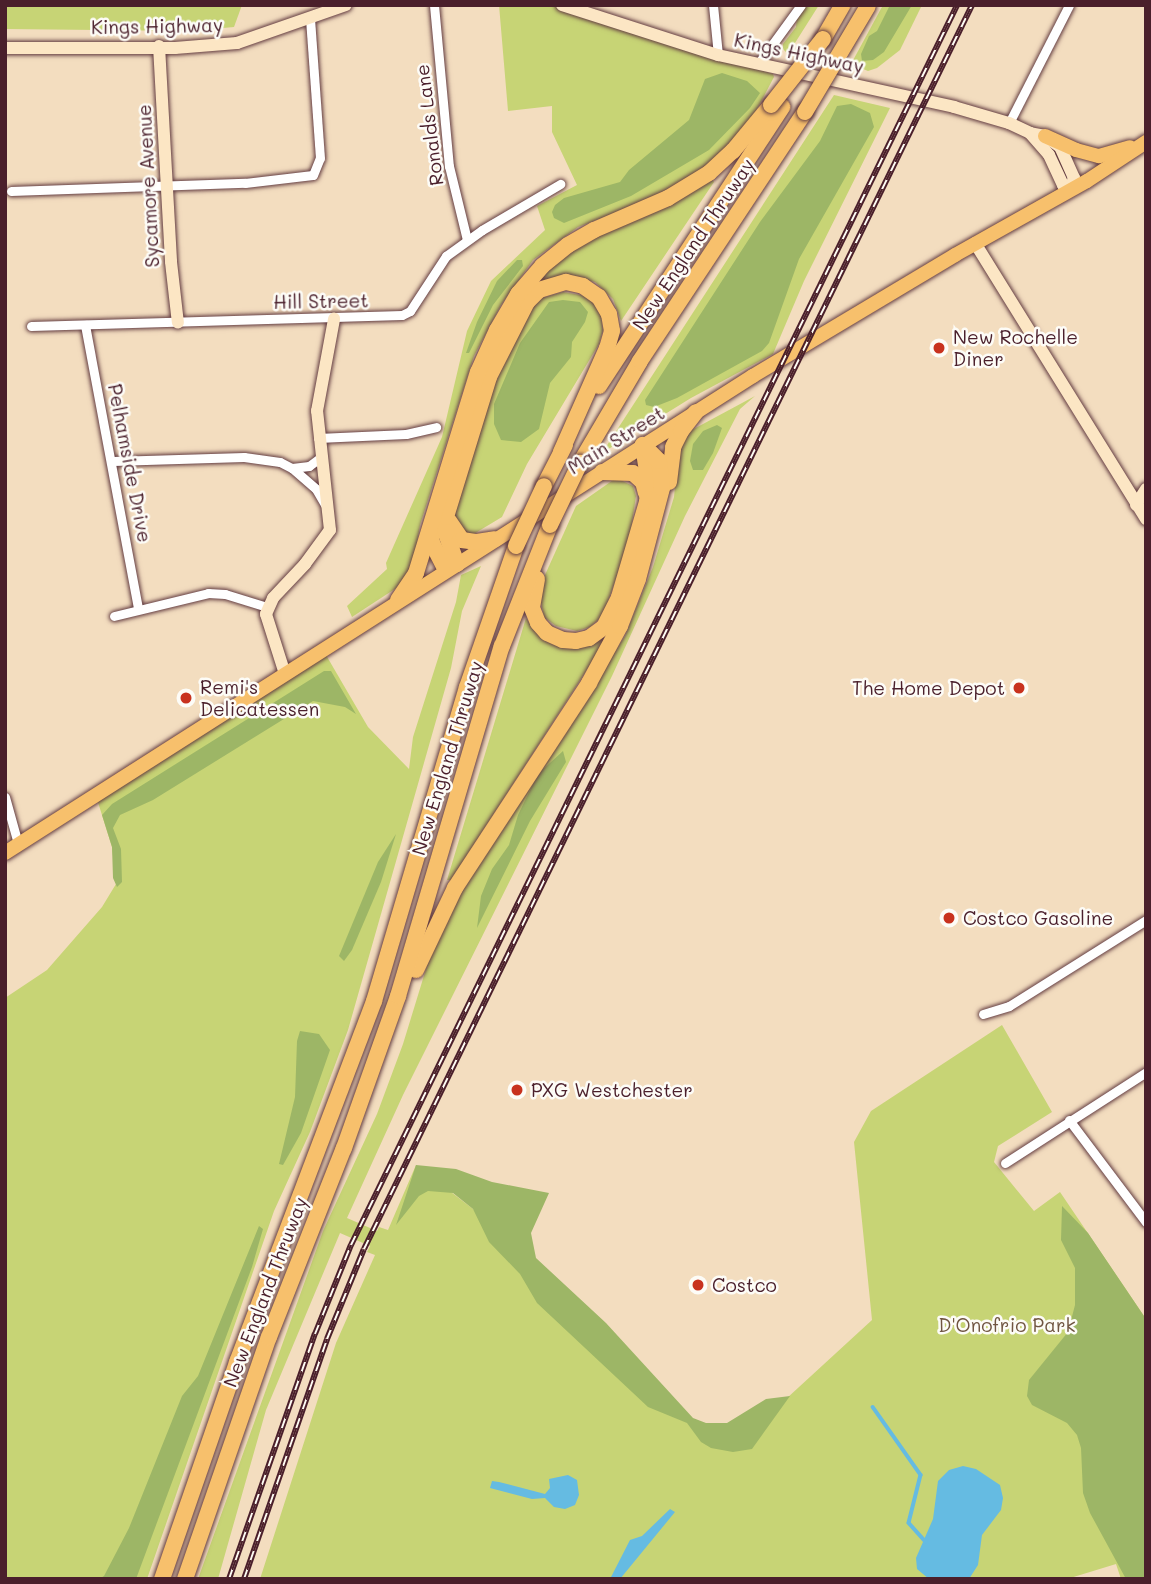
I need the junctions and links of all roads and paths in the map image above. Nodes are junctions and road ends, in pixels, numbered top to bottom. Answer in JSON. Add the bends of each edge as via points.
{"nodes":[{"id":1,"x":346,"y":5,"type":"edge"},
{"id":2,"x":434,"y":5,"type":"edge"},
{"id":3,"x":562,"y":5,"type":"edge"},
{"id":4,"x":713,"y":5,"type":"edge"},
{"id":5,"x":801,"y":5,"type":"edge"},
{"id":6,"x":843,"y":5,"type":"edge"},
{"id":7,"x":1069,"y":5,"type":"edge"},
{"id":8,"x":868,"y":6,"type":"edge"},
{"id":9,"x":310,"y":18,"type":"junction"},
{"id":10,"x":159,"y":46,"type":"junction"},
{"id":11,"x":5,"y":48,"type":"edge"},
{"id":12,"x":718,"y":55,"type":"junction"},
{"id":13,"x":758,"y":64,"type":"junction"},
{"id":14,"x":777,"y":106,"type":"junction"},
{"id":15,"x":1009,"y":123,"type":"junction"},
{"id":16,"x":1030,"y":133,"type":"junction"},
{"id":17,"x":1045,"y":136,"type":"junction"},
{"id":18,"x":1145,"y":142,"type":"edge"},
{"id":19,"x":561,"y":184,"type":"dead end"},
{"id":20,"x":167,"y":187,"type":"junction"},
{"id":21,"x":1070,"y":190,"type":"junction"},
{"id":22,"x":11,"y":191,"type":"dead end"},
{"id":23,"x":467,"y":240,"type":"junction"},
{"id":24,"x":975,"y":243,"type":"junction"},
{"id":25,"x":334,"y":319,"type":"junction"},
{"id":26,"x":178,"y":323,"type":"junction"},
{"id":27,"x":31,"y":326,"type":"dead end"},
{"id":28,"x":85,"y":326,"type":"junction"},
{"id":29,"x":696,"y":412,"type":"junction"},
{"id":30,"x":436,"y":427,"type":"dead end"},
{"id":31,"x":318,"y":438,"type":"junction"},
{"id":32,"x":643,"y":445,"type":"junction"},
{"id":33,"x":561,"y":452,"type":"junction"},
{"id":34,"x":321,"y":457,"type":"junction"},
{"id":35,"x":113,"y":461,"type":"junction"},
{"id":36,"x":292,"y":468,"type":"junction"},
{"id":37,"x":602,"y":471,"type":"junction"},
{"id":38,"x":1146,"y":489,"type":"edge"},
{"id":39,"x":647,"y":502,"type":"junction"},
{"id":40,"x":1136,"y":505,"type":"junction"},
{"id":41,"x":449,"y":506,"type":"junction"},
{"id":42,"x":330,"y":514,"type":"junction"},
{"id":43,"x":432,"y":516,"type":"junction"},
{"id":44,"x":1146,"y":519,"type":"edge"},
{"id":45,"x":548,"y":530,"type":"junction"},
{"id":46,"x":495,"y":539,"type":"junction"},
{"id":47,"x":646,"y":554,"type":"junction"},
{"id":48,"x":451,"y":567,"type":"junction"},
{"id":49,"x":398,"y":600,"type":"junction"},
{"id":50,"x":267,"y":607,"type":"junction"},
{"id":51,"x":138,"y":608,"type":"junction"},
{"id":52,"x":114,"y":616,"type":"dead end"},
{"id":53,"x":285,"y":674,"type":"junction"},
{"id":54,"x":5,"y":797,"type":"edge"},
{"id":55,"x":22,"y":842,"type":"junction"},
{"id":56,"x":5,"y":853,"type":"edge"},
{"id":57,"x":1146,"y":920,"type":"edge"},
{"id":58,"x":983,"y":1014,"type":"dead end"},
{"id":59,"x":1146,"y":1072,"type":"edge"},
{"id":60,"x":358,"y":1111,"type":"junction"},
{"id":61,"x":1069,"y":1120,"type":"junction"},
{"id":62,"x":1005,"y":1163,"type":"dead end"},
{"id":63,"x":1146,"y":1222,"type":"edge"},
{"id":64,"x":162,"y":1579,"type":"edge"},
{"id":65,"x":185,"y":1579,"type":"edge"}],
"edges":[{"from":1,"to":9,"type":"street","name":"Kings Highway"},
{"from":2,"to":23,"type":"street","name":"Ronalds Lane","via":[[449,166]]},
{"from":3,"to":12,"type":"street","name":"Kings Highway"},
{"from":4,"to":12,"type":"street"},
{"from":5,"to":13,"type":"street"},
{"from":6,"to":14,"type":"highway","bridge":true},
{"from":7,"to":15,"type":"street"},
{"from":8,"to":45,"type":"highway","name":"New England Thruway","bridge":true,"via":[[805,112],[640,361],[580,463]]},
{"from":9,"to":10,"type":"street","name":"Kings Highway","via":[[237,43]]},
{"from":9,"to":20,"type":"street","via":[[320,158],[313,176]]},
{"from":10,"to":11,"type":"street","name":"Kings Highway"},
{"from":10,"to":20,"type":"street","name":"Sycamore Avenue"},
{"from":12,"to":13,"type":"street","name":"Kings Highway"},
{"from":13,"to":15,"type":"street","name":"Kings Highway"},
{"from":14,"to":33,"type":"highway","name":"New England Thruway"},
{"from":14,"to":43,"type":"highway","via":[[709,173],[668,198],[580,237],[530,279],[497,330],[478,372]]},
{"from":15,"to":16,"type":"street","name":"Kings Highway"},
{"from":16,"to":17,"type":"street","name":"Kings Highway"},
{"from":16,"to":21,"type":"street","name":"Kings Highway"},
{"from":17,"to":18,"type":"main road","via":[[1099,156]]},
{"from":17,"to":21,"type":"street","via":[[1060,147],[1069,165],[1074,178]]},
{"from":18,"to":21,"type":"main road","name":"Main Street"},
{"from":19,"to":23,"type":"street","name":"Hill Street"},
{"from":20,"to":22,"type":"street"},
{"from":20,"to":26,"type":"street","name":"Sycamore Avenue"},
{"from":21,"to":24,"type":"main road","name":"Main Street"},
{"from":23,"to":25,"type":"street","name":"Hill Street","via":[[446,256],[402,316]]},
{"from":24,"to":29,"type":"main road","name":"Main Street"},
{"from":24,"to":40,"type":"street"},
{"from":25,"to":26,"type":"street","name":"Hill Street"},
{"from":25,"to":31,"type":"street","via":[[317,411]]},
{"from":26,"to":28,"type":"street","name":"Hill Street"},
{"from":27,"to":28,"type":"street","name":"Hill Street"},
{"from":28,"to":35,"type":"street","name":"Pelhamside Drive"},
{"from":29,"to":32,"type":"main road","name":"Main Street"},
{"from":29,"to":47,"type":"highway","via":[[673,447],[668,495]]},
{"from":30,"to":31,"type":"street","via":[[406,434]]},
{"from":31,"to":34,"type":"street"},
{"from":32,"to":37,"type":"main road","name":"Main Street"},
{"from":32,"to":39,"type":"highway"},
{"from":32,"to":47,"type":"highway","via":[[656,456],[663,477]]},
{"from":33,"to":41,"type":"highway","via":[[611,331],[609,314],[599,297],[566,282],[533,295],[508,335],[482,397]]},
{"from":33,"to":64,"type":"highway","name":"New England Thruway","bridge":true,"via":[[516,546],[467,687],[382,975],[237,1362]]},
{"from":34,"to":36,"type":"street","via":[[309,466]]},
{"from":34,"to":42,"type":"street"},
{"from":35,"to":36,"type":"street","via":[[244,457]]},
{"from":35,"to":51,"type":"street","name":"Pelhamside Drive"},
{"from":36,"to":42,"type":"street","via":[[316,489]]},
{"from":37,"to":39,"type":"highway","via":[[636,476],[645,487]]},
{"from":37,"to":46,"type":"main road","name":"Main Street"},
{"from":38,"to":40,"type":"street"},
{"from":39,"to":45,"type":"highway","via":[[611,615],[600,631],[583,640],[558,639],[534,616],[531,601]]},
{"from":40,"to":44,"type":"street"},
{"from":41,"to":46,"type":"highway","via":[[449,524],[458,537],[477,542]]},
{"from":41,"to":48,"type":"highway","via":[[446,533]]},
{"from":42,"to":50,"type":"street","via":[[330,530],[323,543]]},
{"from":43,"to":48,"type":"highway","via":[[431,539]]},
{"from":43,"to":49,"type":"highway","via":[[416,573]]},
{"from":45,"to":60,"type":"highway","name":"New England Thruway","via":[[502,646],[410,957]]},
{"from":46,"to":48,"type":"main road","name":"Main Street"},
{"from":47,"to":60,"type":"highway","via":[[631,602],[603,660],[446,902]]},
{"from":48,"to":49,"type":"main road","name":"Main Street"},
{"from":49,"to":53,"type":"main road","name":"Main Street"},
{"from":50,"to":51,"type":"street","via":[[208,593]]},
{"from":50,"to":53,"type":"street","via":[[267,623]]},
{"from":51,"to":52,"type":"street"},
{"from":53,"to":55,"type":"main road","name":"Main Street"},
{"from":54,"to":55,"type":"street","via":[[17,840]]},
{"from":55,"to":56,"type":"main road","name":"Main Street"},
{"from":57,"to":58,"type":"street","via":[[1009,1006]]},
{"from":59,"to":61,"type":"street"},
{"from":60,"to":65,"type":"highway","name":"New England Thruway","via":[[246,1401]]},
{"from":61,"to":62,"type":"street"},
{"from":61,"to":63,"type":"street"}]}
